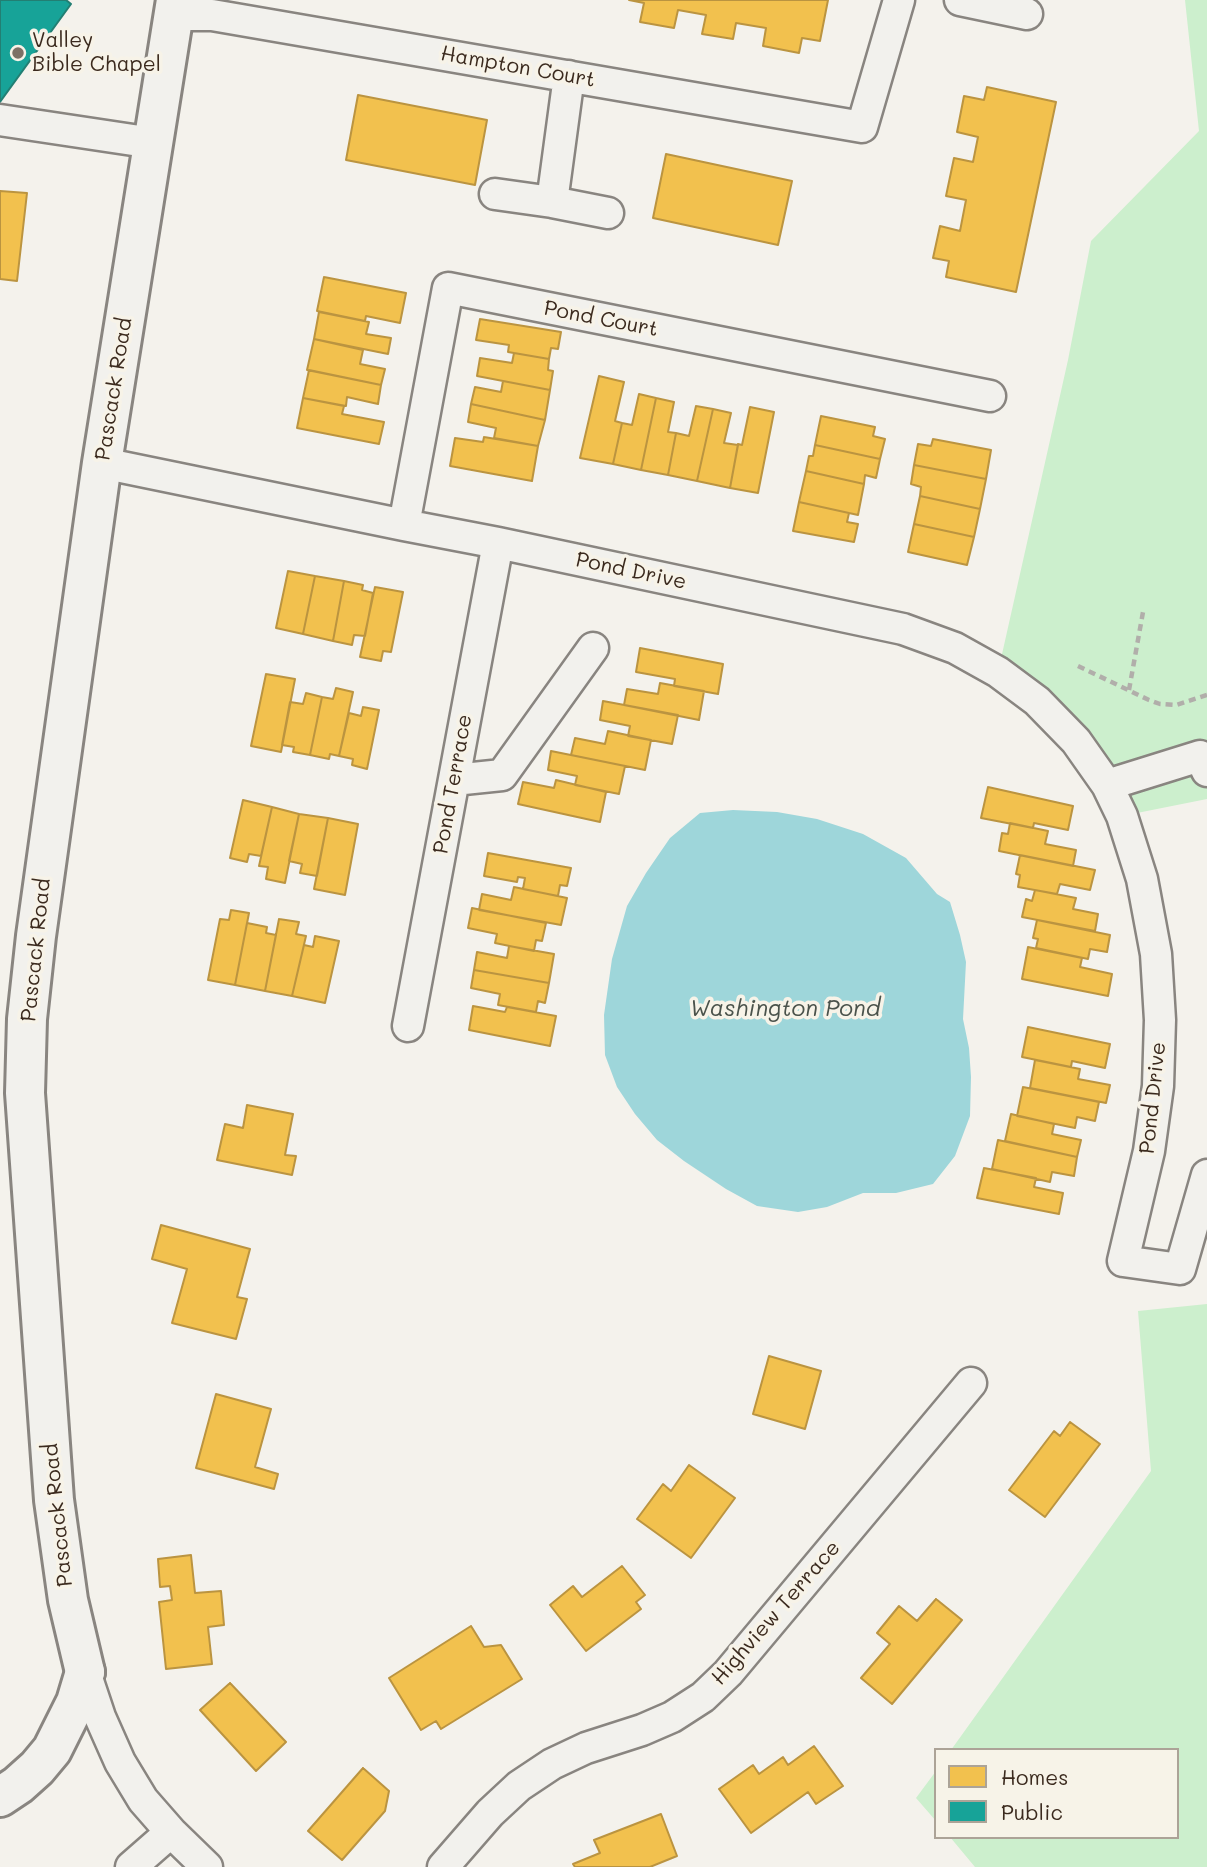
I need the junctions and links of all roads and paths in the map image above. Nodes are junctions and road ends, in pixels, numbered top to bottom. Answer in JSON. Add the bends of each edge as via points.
{"nodes":[{"id":1,"x":899,"y":0,"type":"edge"},
{"id":2,"x":960,"y":0,"type":"edge"},
{"id":3,"x":175,"y":8,"type":"edge"},
{"id":4,"x":1027,"y":13,"type":"dead end"},
{"id":5,"x":569,"y":76,"type":"junction"},
{"id":6,"x":0,"y":120,"type":"edge"},
{"id":7,"x":153,"y":143,"type":"junction"},
{"id":8,"x":495,"y":194,"type":"dead end"},
{"id":9,"x":552,"y":202,"type":"junction"},
{"id":10,"x":608,"y":214,"type":"dead end"},
{"id":11,"x":990,"y":396,"type":"dead end"},
{"id":12,"x":102,"y":463,"type":"junction"},
{"id":13,"x":404,"y":525,"type":"junction"},
{"id":14,"x":498,"y":543,"type":"junction"},
{"id":15,"x":1143,"y":612,"type":"dead end"},
{"id":16,"x":593,"y":648,"type":"dead end"},
{"id":17,"x":1078,"y":666,"type":"dead end"},
{"id":18,"x":1129,"y":690,"type":"junction"},
{"id":19,"x":1207,"y":695,"type":"edge"},
{"id":20,"x":1207,"y":771,"type":"edge"},
{"id":21,"x":454,"y":780,"type":"junction"},
{"id":22,"x":1107,"y":785,"type":"junction"},
{"id":23,"x":14,"y":1016,"type":"edge"},
{"id":24,"x":408,"y":1026,"type":"dead end"},
{"id":25,"x":1207,"y":1175,"type":"edge"},
{"id":26,"x":971,"y":1383,"type":"dead end"},
{"id":27,"x":85,"y":1672,"type":"junction"},
{"id":28,"x":0,"y":1797,"type":"edge"},
{"id":29,"x":171,"y":1832,"type":"junction"},
{"id":30,"x":131,"y":1867,"type":"edge"},
{"id":31,"x":207,"y":1867,"type":"edge"},
{"id":32,"x":443,"y":1867,"type":"edge"}],
"edges":[{"from":1,"to":5,"type":"street","name":"Hampton Court","via":[[862,127]]},
{"from":2,"to":4,"type":"street"},
{"from":3,"to":5,"type":"street","name":"Hampton Court"},
{"from":3,"to":7,"type":"main road","name":"Pascack Road"},
{"from":5,"to":9,"type":"street"},
{"from":6,"to":7,"type":"street"},
{"from":7,"to":12,"type":"main road","name":"Pascack Road"},
{"from":8,"to":9,"type":"street"},
{"from":9,"to":10,"type":"street"},
{"from":11,"to":13,"type":"street","name":"Pond Court","via":[[448,288]]},
{"from":12,"to":13,"type":"street","name":"Pond Drive"},
{"from":12,"to":23,"type":"main road","name":"Pascack Road","via":[[38,922]]},
{"from":13,"to":14,"type":"street","name":"Pond Drive"},
{"from":14,"to":21,"type":"street","name":"Pond Terrace"},
{"from":14,"to":22,"type":"street","name":"Pond Drive","via":[[903,628],[955,648],[1037,701],[1076,741]]},
{"from":15,"to":18,"type":"path"},
{"from":16,"to":21,"type":"street","via":[[502,775]]},
{"from":17,"to":18,"type":"path"},
{"from":18,"to":19,"type":"path","via":[[1160,704],[1176,705]]},
{"from":20,"to":22,"type":"street","via":[[1199,756]]},
{"from":21,"to":24,"type":"street","name":"Pond Terrace"},
{"from":22,"to":25,"type":"street","name":"Pond Drive","via":[[1142,879],[1156,954],[1160,1020],[1158,1086],[1149,1151],[1123,1261],[1180,1269]]},
{"from":23,"to":27,"type":"main road","name":"Pascack Road","via":[[25,1093],[54,1500],[68,1600]]},
{"from":26,"to":32,"type":"street","name":"Highview Terrace","via":[[728,1673],[703,1696],[672,1717],[552,1764],[490,1813]]},
{"from":27,"to":28,"type":"main road","via":[[52,1751]]},
{"from":27,"to":29,"type":"street","name":"Pascack Road","via":[[120,1762],[143,1800]]},
{"from":29,"to":30,"type":"street"},
{"from":29,"to":31,"type":"street","name":"Pascack Road"}]}
